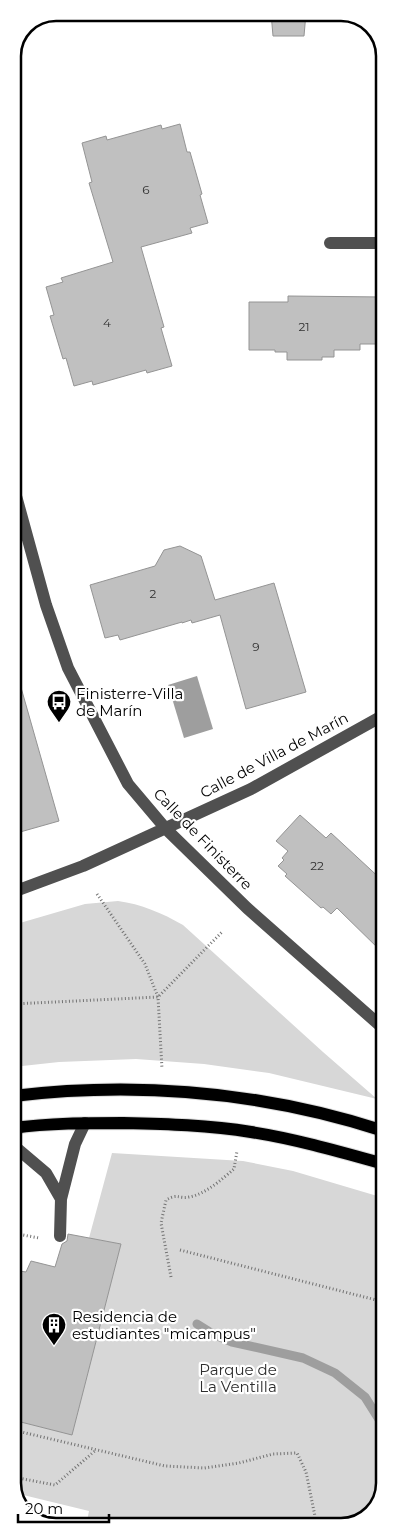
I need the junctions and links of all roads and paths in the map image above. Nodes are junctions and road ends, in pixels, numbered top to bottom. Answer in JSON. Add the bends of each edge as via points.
{"nodes":[{"id":1,"x":330,"y":243,"type":"dead end"},
{"id":2,"x":376,"y":243,"type":"edge"},
{"id":3,"x":21,"y":514,"type":"edge"},
{"id":4,"x":376,"y":719,"type":"edge"},
{"id":5,"x":166,"y":829,"type":"junction"},
{"id":6,"x":21,"y":889,"type":"edge"},
{"id":7,"x":97,"y":894,"type":"dead end"},
{"id":8,"x":222,"y":932,"type":"dead end"},
{"id":9,"x":158,"y":997,"type":"junction"},
{"id":10,"x":21,"y":1004,"type":"edge"},
{"id":11,"x":376,"y":1022,"type":"edge"},
{"id":12,"x":162,"y":1069,"type":"dead end"},
{"id":13,"x":21,"y":1095,"type":"edge"},
{"id":14,"x":85,"y":1123,"type":"junction"},
{"id":15,"x":21,"y":1127,"type":"edge"},
{"id":16,"x":376,"y":1128,"type":"edge"},
{"id":17,"x":238,"y":1149,"type":"dead end"},
{"id":18,"x":21,"y":1152,"type":"edge"},
{"id":19,"x":376,"y":1162,"type":"edge"},
{"id":20,"x":61,"y":1199,"type":"junction"},
{"id":21,"x":41,"y":1230,"type":"dead end"},
{"id":22,"x":21,"y":1235,"type":"edge"},
{"id":23,"x":60,"y":1236,"type":"dead end"},
{"id":24,"x":180,"y":1250,"type":"dead end"},
{"id":25,"x":171,"y":1278,"type":"dead end"},
{"id":26,"x":376,"y":1300,"type":"edge"},
{"id":27,"x":21,"y":1432,"type":"edge"},
{"id":28,"x":96,"y":1450,"type":"junction"},
{"id":29,"x":21,"y":1479,"type":"edge"},
{"id":30,"x":315,"y":1518,"type":"edge"}],
"edges":[{"from":1,"to":2,"type":"street"},
{"from":3,"to":5,"type":"street","name":"Calle de Finisterre","via":[[46,605],[68,668],[128,784]]},
{"from":4,"to":5,"type":"street","name":"Calle de Villa de Marín","via":[[251,789]]},
{"from":5,"to":6,"type":"street","name":"Calle de Villa de Marín"},
{"from":5,"to":11,"type":"street","name":"Calle de Finisterre","via":[[253,913]]},
{"from":7,"to":9,"type":"path","via":[[145,964]]},
{"from":8,"to":9,"type":"path"},
{"from":9,"to":10,"type":"path"},
{"from":9,"to":12,"type":"path"},
{"from":13,"to":16,"type":"main road","via":[[131,1089],[232,1095]]},
{"from":14,"to":15,"type":"main road"},
{"from":14,"to":19,"type":"main road","via":[[228,1128]]},
{"from":14,"to":20,"type":"street","via":[[75,1144]]},
{"from":17,"to":25,"type":"path","via":[[234,1169],[217,1183],[189,1197],[173,1196],[166,1200],[161,1223]]},
{"from":18,"to":20,"type":"street","via":[[46,1173]]},
{"from":20,"to":23,"type":"street"},
{"from":21,"to":22,"type":"path","via":[[40,1238]]},
{"from":24,"to":26,"type":"path"},
{"from":27,"to":28,"type":"path"},
{"from":28,"to":29,"type":"path","via":[[55,1485]]},
{"from":28,"to":30,"type":"path","via":[[165,1466],[204,1468],[274,1454],[297,1453],[306,1472]]}]}
